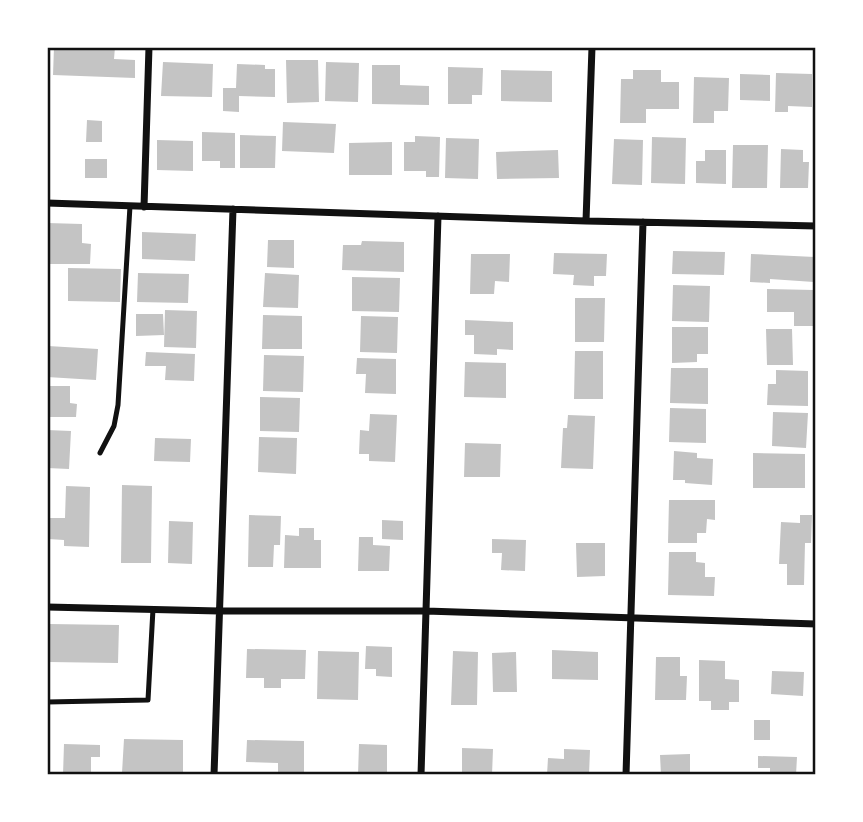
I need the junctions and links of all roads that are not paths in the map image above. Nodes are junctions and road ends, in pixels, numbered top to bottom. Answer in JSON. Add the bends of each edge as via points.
{"nodes":[{"id":1,"x":149,"y":47,"type":"edge"},
{"id":2,"x":592,"y":47,"type":"edge"},
{"id":3,"x":47,"y":203,"type":"edge"},
{"id":4,"x":130,"y":206,"type":"junction"},
{"id":5,"x":144,"y":207,"type":"junction"},
{"id":6,"x":233,"y":209,"type":"junction"},
{"id":7,"x":438,"y":216,"type":"junction"},
{"id":8,"x":586,"y":221,"type":"junction"},
{"id":9,"x":643,"y":222,"type":"junction"},
{"id":10,"x":816,"y":226,"type":"edge"},
{"id":11,"x":100,"y":453,"type":"dead end"},
{"id":12,"x":47,"y":607,"type":"edge"},
{"id":13,"x":153,"y":609,"type":"junction"},
{"id":14,"x":219,"y":611,"type":"junction"},
{"id":15,"x":426,"y":611,"type":"junction"},
{"id":16,"x":631,"y":618,"type":"junction"},
{"id":17,"x":816,"y":624,"type":"edge"},
{"id":18,"x":47,"y":702,"type":"edge"},
{"id":19,"x":214,"y":775,"type":"edge"},
{"id":20,"x":421,"y":775,"type":"edge"},
{"id":21,"x":626,"y":775,"type":"edge"}],
"edges":[{"from":1,"to":5,"type":"street"},
{"from":2,"to":8,"type":"street"},
{"from":3,"to":4,"type":"street"},
{"from":4,"to":5,"type":"street"},
{"from":4,"to":11,"type":"lane","via":[[118,405],[114,426]]},
{"from":5,"to":6,"type":"street"},
{"from":6,"to":7,"type":"street"},
{"from":6,"to":14,"type":"street"},
{"from":7,"to":8,"type":"street"},
{"from":7,"to":15,"type":"street"},
{"from":8,"to":9,"type":"street"},
{"from":9,"to":10,"type":"street"},
{"from":9,"to":16,"type":"street"},
{"from":12,"to":13,"type":"street"},
{"from":13,"to":14,"type":"street"},
{"from":13,"to":18,"type":"lane","via":[[148,701]]},
{"from":14,"to":15,"type":"street"},
{"from":14,"to":19,"type":"street"},
{"from":15,"to":16,"type":"street"},
{"from":15,"to":20,"type":"street"},
{"from":16,"to":17,"type":"street"},
{"from":16,"to":21,"type":"street"}]}
